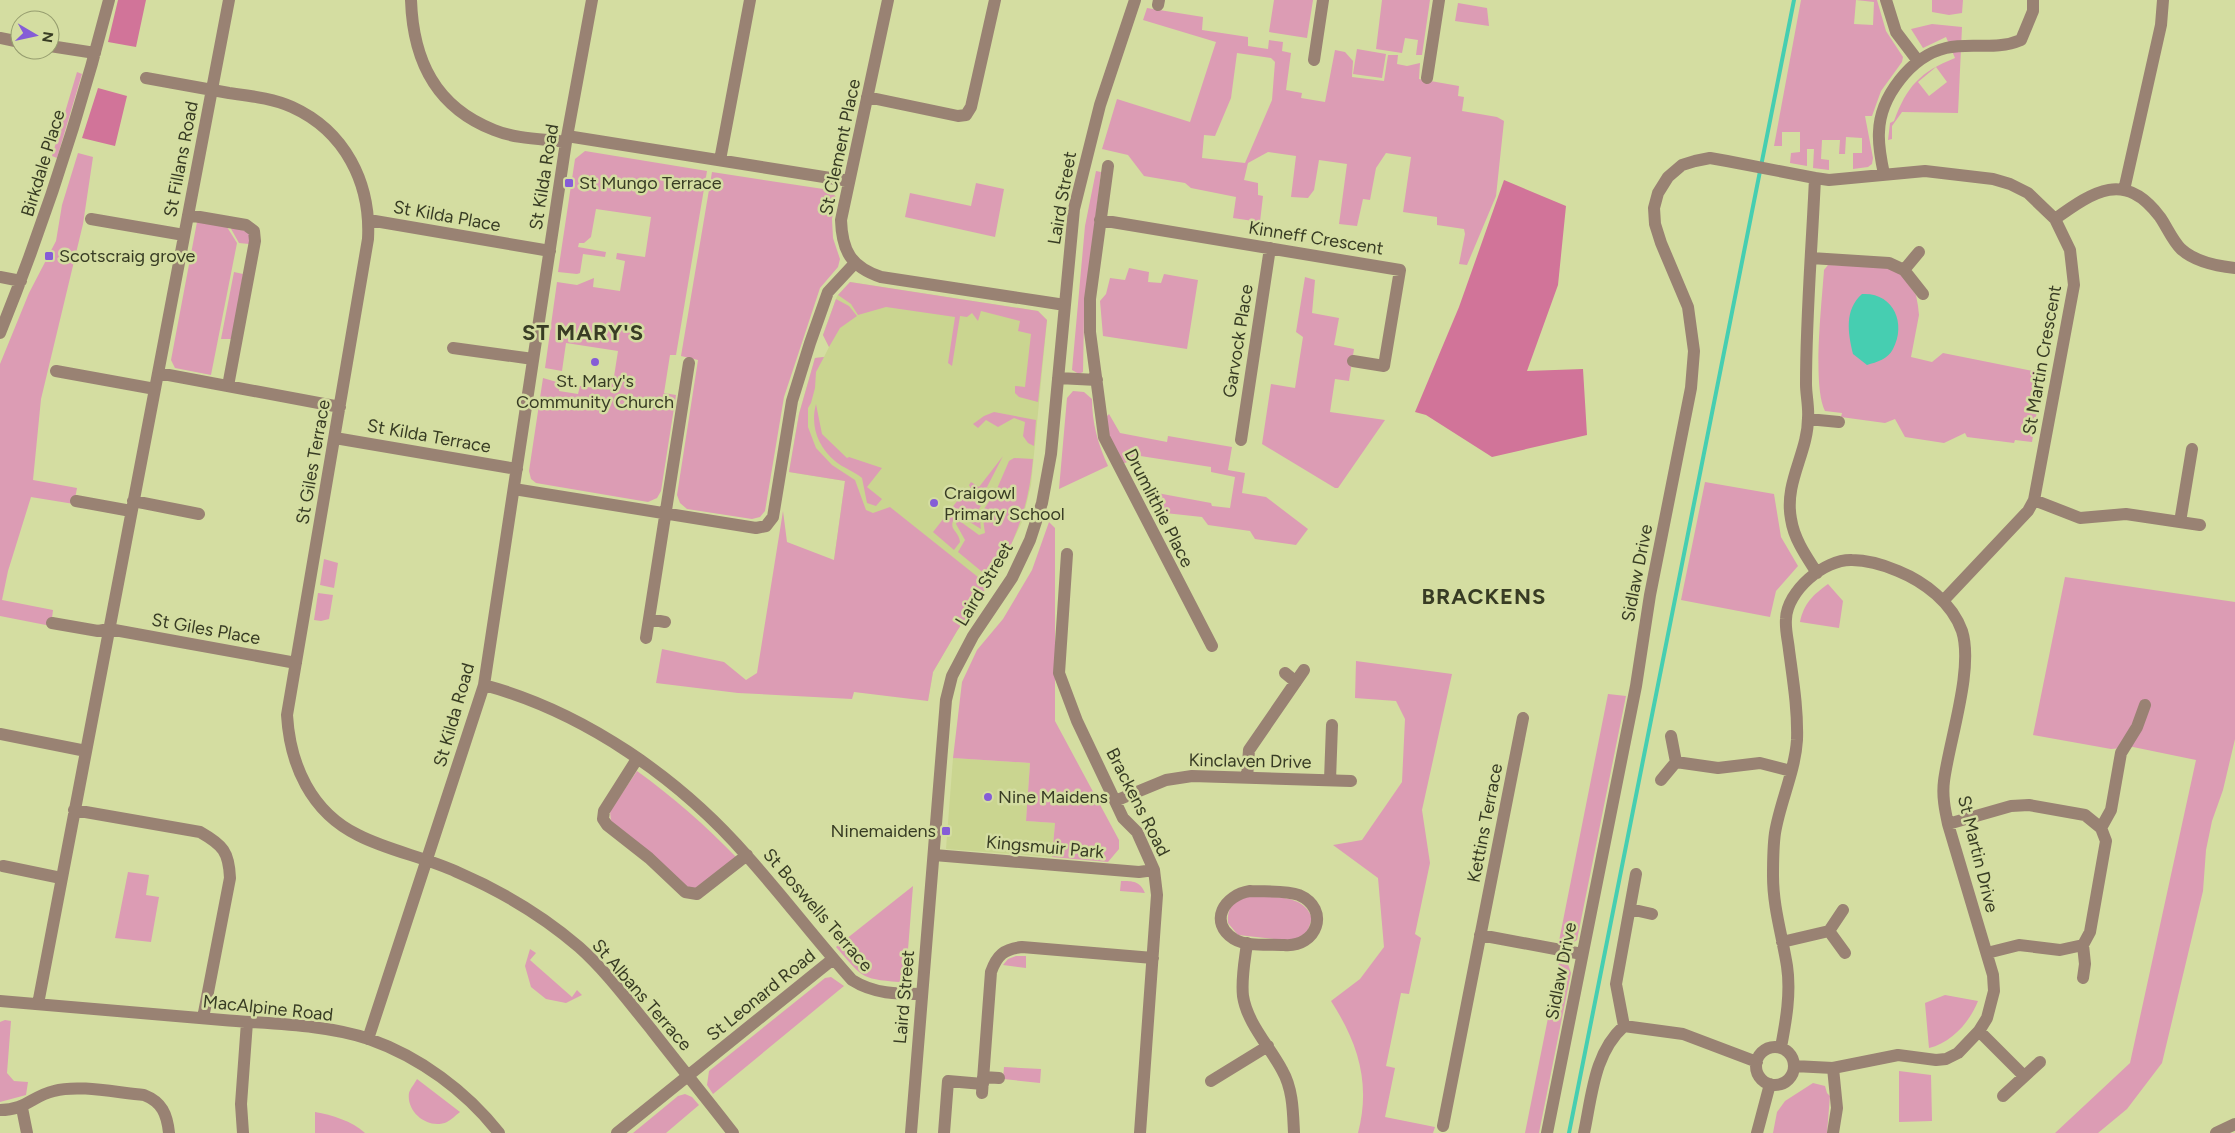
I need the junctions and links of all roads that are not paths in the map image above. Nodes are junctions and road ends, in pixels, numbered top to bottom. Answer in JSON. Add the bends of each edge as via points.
{"nodes":[{"id":1,"x":109,"y":0,"type":"edge"},
{"id":2,"x":229,"y":0,"type":"edge"},
{"id":3,"x":411,"y":0,"type":"edge"},
{"id":4,"x":592,"y":0,"type":"edge"},
{"id":5,"x":750,"y":0,"type":"edge"},
{"id":6,"x":888,"y":0,"type":"edge"},
{"id":7,"x":995,"y":0,"type":"edge"},
{"id":8,"x":1135,"y":0,"type":"edge"},
{"id":9,"x":1323,"y":0,"type":"edge"},
{"id":10,"x":1439,"y":0,"type":"edge"},
{"id":11,"x":1886,"y":0,"type":"edge"},
{"id":12,"x":2033,"y":0,"type":"edge"},
{"id":13,"x":2163,"y":0,"type":"edge"},
{"id":14,"x":60,"y":48,"type":"edge"},
{"id":15,"x":95,"y":53,"type":"junction"},
{"id":16,"x":1314,"y":60,"type":"dead end"},
{"id":17,"x":1918,"y":61,"type":"junction"},
{"id":18,"x":146,"y":78,"type":"dead end"},
{"id":19,"x":1427,"y":78,"type":"dead end"},
{"id":20,"x":212,"y":90,"type":"junction"},
{"id":21,"x":867,"y":97,"type":"junction"},
{"id":22,"x":567,"y":139,"type":"junction"},
{"id":23,"x":720,"y":160,"type":"junction"},
{"id":24,"x":1108,"y":166,"type":"dead end"},
{"id":25,"x":1884,"y":174,"type":"junction"},
{"id":26,"x":1815,"y":178,"type":"junction"},
{"id":27,"x":849,"y":181,"type":"junction"},
{"id":28,"x":2124,"y":190,"type":"junction"},
{"id":29,"x":188,"y":215,"type":"junction"},
{"id":30,"x":91,"y":219,"type":"dead end"},
{"id":31,"x":2055,"y":219,"type":"junction"},
{"id":32,"x":369,"y":220,"type":"junction"},
{"id":33,"x":1100,"y":220,"type":"junction"},
{"id":34,"x":184,"y":235,"type":"junction"},
{"id":35,"x":1270,"y":248,"type":"junction"},
{"id":36,"x":550,"y":251,"type":"junction"},
{"id":37,"x":1919,"y":252,"type":"dead end"},
{"id":38,"x":1811,"y":258,"type":"junction"},
{"id":39,"x":855,"y":263,"type":"junction"},
{"id":40,"x":2235,"y":268,"type":"edge"},
{"id":41,"x":1904,"y":270,"type":"junction"},
{"id":42,"x":0,"y":277,"type":"edge"},
{"id":43,"x":21,"y":281,"type":"junction"},
{"id":44,"x":1923,"y":294,"type":"dead end"},
{"id":45,"x":1065,"y":305,"type":"junction"},
{"id":46,"x":0,"y":333,"type":"edge"},
{"id":47,"x":452,"y":348,"type":"dead end"},
{"id":48,"x":533,"y":360,"type":"junction"},
{"id":49,"x":1353,"y":361,"type":"dead end"},
{"id":50,"x":689,"y":363,"type":"dead end"},
{"id":51,"x":56,"y":371,"type":"dead end"},
{"id":52,"x":158,"y":373,"type":"junction"},
{"id":53,"x":1058,"y":378,"type":"junction"},
{"id":54,"x":1097,"y":380,"type":"junction"},
{"id":55,"x":228,"y":386,"type":"junction"},
{"id":56,"x":155,"y":389,"type":"junction"},
{"id":57,"x":340,"y":407,"type":"junction"},
{"id":58,"x":1808,"y":419,"type":"junction"},
{"id":59,"x":1839,"y":422,"type":"dead end"},
{"id":60,"x":335,"y":438,"type":"junction"},
{"id":61,"x":1241,"y":440,"type":"dead end"},
{"id":62,"x":2192,"y":449,"type":"dead end"},
{"id":63,"x":517,"y":469,"type":"junction"},
{"id":64,"x":514,"y":489,"type":"junction"},
{"id":65,"x":2034,"y":500,"type":"junction"},
{"id":66,"x":76,"y":501,"type":"dead end"},
{"id":67,"x":132,"y":506,"type":"junction"},
{"id":68,"x":665,"y":513,"type":"junction"},
{"id":69,"x":199,"y":514,"type":"dead end"},
{"id":70,"x":2180,"y":522,"type":"junction"},
{"id":71,"x":2200,"y":525,"type":"dead end"},
{"id":72,"x":1066,"y":554,"type":"dead end"},
{"id":73,"x":1817,"y":573,"type":"junction"},
{"id":74,"x":1943,"y":601,"type":"junction"},
{"id":75,"x":649,"y":620,"type":"junction"},
{"id":76,"x":665,"y":622,"type":"dead end"},
{"id":77,"x":52,"y":623,"type":"dead end"},
{"id":78,"x":109,"y":629,"type":"junction"},
{"id":79,"x":646,"y":638,"type":"dead end"},
{"id":80,"x":1212,"y":646,"type":"dead end"},
{"id":81,"x":296,"y":663,"type":"junction"},
{"id":82,"x":1304,"y":670,"type":"dead end"},
{"id":83,"x":1285,"y":673,"type":"dead end"},
{"id":84,"x":1296,"y":682,"type":"junction"},
{"id":85,"x":484,"y":684,"type":"junction"},
{"id":86,"x":2145,"y":705,"type":"dead end"},
{"id":87,"x":1523,"y":718,"type":"dead end"},
{"id":88,"x":1332,"y":725,"type":"dead end"},
{"id":89,"x":0,"y":734,"type":"edge"},
{"id":90,"x":1671,"y":736,"type":"dead end"},
{"id":91,"x":86,"y":751,"type":"junction"},
{"id":92,"x":637,"y":759,"type":"junction"},
{"id":93,"x":1676,"y":762,"type":"junction"},
{"id":94,"x":1791,"y":771,"type":"junction"},
{"id":95,"x":1247,"y":778,"type":"junction"},
{"id":96,"x":1330,"y":780,"type":"junction"},
{"id":97,"x":1661,"y":780,"type":"dead end"},
{"id":98,"x":1352,"y":781,"type":"dead end"},
{"id":99,"x":1115,"y":801,"type":"junction"},
{"id":100,"x":74,"y":810,"type":"junction"},
{"id":101,"x":1948,"y":824,"type":"junction"},
{"id":102,"x":2101,"y":828,"type":"junction"},
{"id":103,"x":747,"y":855,"type":"junction"},
{"id":104,"x":934,"y":855,"type":"junction"},
{"id":105,"x":427,"y":860,"type":"junction"},
{"id":106,"x":4,"y":866,"type":"dead end"},
{"id":107,"x":1154,"y":870,"type":"junction"},
{"id":108,"x":1636,"y":874,"type":"dead end"},
{"id":109,"x":61,"y":878,"type":"junction"},
{"id":110,"x":1630,"y":909,"type":"junction"},
{"id":111,"x":1843,"y":910,"type":"dead end"},
{"id":112,"x":1652,"y":914,"type":"dead end"},
{"id":113,"x":1829,"y":931,"type":"junction"},
{"id":114,"x":1480,"y":936,"type":"junction"},
{"id":115,"x":1782,"y":942,"type":"junction"},
{"id":116,"x":1247,"y":943,"type":"junction"},
{"id":117,"x":2083,"y":945,"type":"junction"},
{"id":118,"x":1845,"y":953,"type":"dead end"},
{"id":119,"x":1986,"y":953,"type":"junction"},
{"id":120,"x":1582,"y":954,"type":"junction"},
{"id":121,"x":1153,"y":958,"type":"junction"},
{"id":122,"x":833,"y":959,"type":"junction"},
{"id":123,"x":2083,"y":978,"type":"dead end"},
{"id":124,"x":922,"y":994,"type":"junction"},
{"id":125,"x":0,"y":1001,"type":"edge"},
{"id":126,"x":38,"y":1004,"type":"junction"},
{"id":127,"x":203,"y":1018,"type":"junction"},
{"id":128,"x":246,"y":1022,"type":"junction"},
{"id":129,"x":1624,"y":1026,"type":"junction"},
{"id":130,"x":1979,"y":1031,"type":"junction"},
{"id":131,"x":368,"y":1039,"type":"junction"},
{"id":132,"x":1268,"y":1046,"type":"junction"},
{"id":133,"x":1781,"y":1048,"type":"junction"},
{"id":134,"x":1757,"y":1062,"type":"junction"},
{"id":135,"x":2040,"y":1062,"type":"dead end"},
{"id":136,"x":1794,"y":1066,"type":"junction"},
{"id":137,"x":1833,"y":1068,"type":"junction"},
{"id":138,"x":688,"y":1076,"type":"junction"},
{"id":139,"x":2024,"y":1076,"type":"junction"},
{"id":140,"x":999,"y":1078,"type":"dead end"},
{"id":141,"x":1211,"y":1081,"type":"dead end"},
{"id":142,"x":983,"y":1084,"type":"junction"},
{"id":143,"x":1770,"y":1084,"type":"junction"},
{"id":144,"x":2003,"y":1096,"type":"dead end"},
{"id":145,"x":22,"y":1108,"type":"junction"},
{"id":146,"x":0,"y":1110,"type":"edge"},
{"id":147,"x":2235,"y":1124,"type":"edge"},
{"id":148,"x":1443,"y":1126,"type":"dead end"},
{"id":149,"x":27,"y":1133,"type":"edge"},
{"id":150,"x":169,"y":1133,"type":"edge"},
{"id":151,"x":243,"y":1133,"type":"edge"},
{"id":152,"x":499,"y":1133,"type":"edge"},
{"id":153,"x":617,"y":1133,"type":"edge"},
{"id":154,"x":733,"y":1133,"type":"edge"},
{"id":155,"x":911,"y":1133,"type":"edge"},
{"id":156,"x":944,"y":1133,"type":"edge"},
{"id":157,"x":1140,"y":1133,"type":"edge"},
{"id":158,"x":1294,"y":1133,"type":"edge"},
{"id":159,"x":1547,"y":1133,"type":"edge"},
{"id":160,"x":1584,"y":1133,"type":"edge"},
{"id":161,"x":1757,"y":1133,"type":"edge"},
{"id":162,"x":1833,"y":1133,"type":"edge"},
{"id":163,"x":2216,"y":1133,"type":"edge"}],
"edges":[{"from":1,"to":15,"type":"street","name":"Birkdale Place"},
{"from":2,"to":20,"type":"street","name":"St Fillans Road"},
{"from":3,"to":22,"type":"street","via":[[412,28],[418,53],[429,78],[446,98],[470,118],[495,131]]},
{"from":4,"to":22,"type":"street","name":"St Kilda Road"},
{"from":5,"to":23,"type":"street"},
{"from":6,"to":21,"type":"street","name":"St Clement Place"},
{"from":7,"to":21,"type":"street","via":[[971,108],[966,115]]},
{"from":8,"to":45,"type":"street","name":"Laird Street","via":[[1084,162],[1074,209]]},
{"from":9,"to":16,"type":"street"},
{"from":10,"to":19,"type":"street"},
{"from":11,"to":17,"type":"street","via":[[1896,32]]},
{"from":12,"to":17,"type":"street","via":[[2033,11],[2021,40],[2006,46],[1946,48]]},
{"from":13,"to":28,"type":"street","via":[[2161,25]]},
{"from":14,"to":15,"type":"street"},
{"from":15,"to":43,"type":"street","name":"Birkdale Place","via":[[59,176]]},
{"from":17,"to":25,"type":"street","via":[[1888,97],[1882,116],[1878,131]]},
{"from":18,"to":20,"type":"street","name":"St Fillans Road"},
{"from":20,"to":29,"type":"street","name":"St Fillans Road"},
{"from":20,"to":32,"type":"street","name":"St Giles Terrace","via":[[291,106],[331,133],[347,152],[358,173],[366,196]]},
{"from":21,"to":27,"type":"street","name":"St Clement Place"},
{"from":22,"to":23,"type":"street"},
{"from":22,"to":36,"type":"street","name":"St Kilda Road"},
{"from":23,"to":27,"type":"street"},
{"from":24,"to":33,"type":"street","name":"Drumlithie Place"},
{"from":25,"to":26,"type":"street","name":"St Martin Crescent","via":[[1829,180]]},
{"from":25,"to":31,"type":"street","name":"St Martin Crescent","via":[[1926,171],[1993,178],[2028,193]]},
{"from":26,"to":38,"type":"street"},
{"from":26,"to":120,"type":"street","name":"Sidlaw Drive","via":[[1710,158],[1682,165],[1668,177],[1658,193],[1654,208],[1655,224],[1688,307],[1693,330],[1693,371],[1636,686]]},
{"from":27,"to":39,"type":"street","name":"St Clement Place","via":[[841,236]]},
{"from":28,"to":31,"type":"street","via":[[2096,192]]},
{"from":28,"to":40,"type":"street","via":[[2148,203],[2174,241],[2188,254],[2210,264]]},
{"from":29,"to":34,"type":"street","name":"St Fillans Road"},
{"from":29,"to":55,"type":"street","via":[[246,226],[254,231],[256,241]]},
{"from":30,"to":34,"type":"street","name":"St Fillans Road"},
{"from":31,"to":65,"type":"street","name":"St Martin Crescent","via":[[2070,250],[2074,285]]},
{"from":32,"to":36,"type":"street","name":"St Kilda Place"},
{"from":32,"to":57,"type":"street","name":"St Giles Terrace"},
{"from":33,"to":35,"type":"street","name":"Kinneff Crescent"},
{"from":33,"to":54,"type":"street","name":"Drumlithie Place","via":[[1090,299],[1090,332]]},
{"from":34,"to":52,"type":"street","name":"St Fillans Road"},
{"from":35,"to":49,"type":"street","name":"Kinneff Crescent","via":[[1400,270],[1384,366]]},
{"from":35,"to":61,"type":"street","name":"Garvock Place"},
{"from":36,"to":48,"type":"street","name":"St Kilda Road"},
{"from":37,"to":41,"type":"street"},
{"from":38,"to":41,"type":"street","via":[[1871,260]]},
{"from":38,"to":58,"type":"street","via":[[1806,384]]},
{"from":39,"to":45,"type":"street","name":"St Clement Place","via":[[881,278]]},
{"from":39,"to":68,"type":"street","via":[[828,292],[810,343],[792,401],[773,517],[766,526],[756,528]]},
{"from":41,"to":44,"type":"street"},
{"from":42,"to":43,"type":"street"},
{"from":43,"to":46,"type":"street","name":"Birkdale Place"},
{"from":45,"to":53,"type":"street","name":"Laird Street"},
{"from":47,"to":48,"type":"street"},
{"from":48,"to":63,"type":"street","name":"St Kilda Road"},
{"from":50,"to":68,"type":"street"},
{"from":51,"to":56,"type":"street"},
{"from":52,"to":55,"type":"street"},
{"from":52,"to":56,"type":"street","name":"St Fillans Road"},
{"from":53,"to":54,"type":"street"},
{"from":53,"to":104,"type":"street","name":"Laird Street","via":[[1047,479],[1030,540],[1004,592],[973,636],[952,676],[946,700]]},
{"from":54,"to":80,"type":"street","name":"Drumlithie Place","via":[[1104,437]]},
{"from":55,"to":57,"type":"street"},
{"from":56,"to":67,"type":"street","name":"St Fillans Road"},
{"from":57,"to":60,"type":"street","name":"St Giles Terrace"},
{"from":58,"to":59,"type":"street"},
{"from":58,"to":73,"type":"street","via":[[1806,439],[1791,488],[1791,518],[1796,538]]},
{"from":60,"to":63,"type":"street","name":"St Kilda Terrace"},
{"from":60,"to":81,"type":"street","name":"St Giles Terrace"},
{"from":62,"to":70,"type":"street"},
{"from":63,"to":64,"type":"street","name":"St Kilda Road"},
{"from":64,"to":68,"type":"street"},
{"from":64,"to":85,"type":"street","name":"St Kilda Road"},
{"from":65,"to":70,"type":"street","via":[[2080,518],[2126,514]]},
{"from":65,"to":74,"type":"street","name":"St Martin Crescent","via":[[2028,511]]},
{"from":66,"to":67,"type":"street"},
{"from":67,"to":69,"type":"street"},
{"from":67,"to":78,"type":"street","name":"St Fillans Road"},
{"from":68,"to":75,"type":"street"},
{"from":70,"to":71,"type":"street"},
{"from":72,"to":99,"type":"street","name":"Brackens Road","via":[[1059,674]]},
{"from":73,"to":74,"type":"street","name":"St Martin Drive","via":[[1832,563],[1850,560],[1870,562],[1911,576]]},
{"from":73,"to":94,"type":"street","name":"St Martin Drive","via":[[1795,596],[1786,620],[1797,712],[1797,743]]},
{"from":74,"to":101,"type":"street","name":"St Martin Drive","via":[[1955,616],[1965,649],[1944,782]]},
{"from":75,"to":76,"type":"street"},
{"from":75,"to":79,"type":"street"},
{"from":77,"to":78,"type":"street","via":[[98,631]]},
{"from":78,"to":81,"type":"street","name":"St Giles Place"},
{"from":78,"to":91,"type":"street","name":"St Fillans Road"},
{"from":81,"to":105,"type":"street","name":"St Giles Terrace","via":[[287,715],[295,763],[305,786],[326,811],[358,836]]},
{"from":82,"to":84,"type":"street"},
{"from":83,"to":84,"type":"street"},
{"from":84,"to":95,"type":"street","via":[[1249,750]]},
{"from":85,"to":92,"type":"street","name":"St Boswells Terrace","via":[[539,704]]},
{"from":85,"to":105,"type":"street","name":"St Kilda Road"},
{"from":86,"to":102,"type":"street","via":[[2137,727],[2121,753],[2111,810]]},
{"from":87,"to":114,"type":"street","name":"Kettins Terrace"},
{"from":88,"to":96,"type":"street","name":"Kinclaven Drive"},
{"from":89,"to":91,"type":"street"},
{"from":90,"to":93,"type":"street"},
{"from":91,"to":100,"type":"street","name":"St Fillans Road"},
{"from":92,"to":103,"type":"street","name":"St Boswells Terrace","via":[[679,790]]},
{"from":92,"to":103,"type":"street","name":"St Boswells Terrace","via":[[604,811],[603,819],[607,825],[690,895],[697,894]]},
{"from":93,"to":94,"type":"street","via":[[1718,768],[1760,763]]},
{"from":93,"to":97,"type":"street"},
{"from":94,"to":115,"type":"street","name":"St Martin Drive","via":[[1775,833],[1774,902]]},
{"from":95,"to":96,"type":"street","name":"Kinclaven Drive"},
{"from":95,"to":99,"type":"street","name":"Kinclaven Drive","via":[[1192,776],[1166,780]]},
{"from":96,"to":98,"type":"street","name":"Kinclaven Drive"},
{"from":99,"to":107,"type":"street","name":"Brackens Road","via":[[1123,818],[1137,832]]},
{"from":100,"to":109,"type":"street","name":"St Fillans Road"},
{"from":100,"to":127,"type":"street","via":[[200,832],[217,841],[229,859],[230,878]]},
{"from":101,"to":102,"type":"street","via":[[2019,805],[2085,815]]},
{"from":101,"to":119,"type":"street","name":"St Martin Drive"},
{"from":102,"to":117,"type":"street","via":[[2106,841],[2090,932]]},
{"from":103,"to":122,"type":"street","name":"St Boswells Terrace"},
{"from":104,"to":107,"type":"street","name":"Kingsmuir Park","via":[[1138,872]]},
{"from":104,"to":124,"type":"street","name":"Laird Street"},
{"from":105,"to":131,"type":"street","name":"St Kilda Road"},
{"from":105,"to":138,"type":"street","name":"St Albans Terrace","via":[[499,891],[542,918],[579,948],[615,983]]},
{"from":106,"to":109,"type":"street"},
{"from":107,"to":121,"type":"street","name":"Brackens Road","via":[[1158,895]]},
{"from":108,"to":110,"type":"street"},
{"from":109,"to":126,"type":"street","name":"St Fillans Road"},
{"from":110,"to":112,"type":"street"},
{"from":110,"to":129,"type":"street","via":[[1616,984]]},
{"from":111,"to":113,"type":"street"},
{"from":113,"to":115,"type":"street"},
{"from":113,"to":118,"type":"street"},
{"from":114,"to":120,"type":"street"},
{"from":114,"to":148,"type":"street","name":"Kettins Terrace"},
{"from":115,"to":133,"type":"street","name":"St Martin Drive","via":[[1788,996]]},
{"from":116,"to":116,"type":"street","via":[[1294,946],[1307,941],[1316,930],[1317,915],[1311,902],[1298,895],[1237,893],[1227,900],[1222,922],[1236,940]]},
{"from":116,"to":132,"type":"street","via":[[1243,997]]},
{"from":117,"to":119,"type":"street","via":[[2071,950],[2019,945]]},
{"from":117,"to":123,"type":"street"},
{"from":119,"to":130,"type":"street","name":"St Martin Drive","via":[[1994,991],[1987,1018]]},
{"from":120,"to":159,"type":"street","name":"Sidlaw Drive"},
{"from":121,"to":142,"type":"street","via":[[1022,947],[1009,949],[996,958],[991,972]]},
{"from":121,"to":157,"type":"street","name":"Brackens Road"},
{"from":122,"to":124,"type":"street","name":"St Boswells Terrace","via":[[852,980],[865,988]]},
{"from":122,"to":138,"type":"street","name":"St Leonard Road"},
{"from":124,"to":155,"type":"street","name":"Laird Street"},
{"from":125,"to":126,"type":"street","name":"MacAlpine Road"},
{"from":126,"to":127,"type":"street","name":"MacAlpine Road"},
{"from":127,"to":128,"type":"street","name":"MacAlpine Road"},
{"from":128,"to":131,"type":"street","name":"MacAlpine Road","via":[[333,1031]]},
{"from":128,"to":151,"type":"street","via":[[241,1104]]},
{"from":129,"to":134,"type":"street","via":[[1683,1034]]},
{"from":129,"to":160,"type":"street","via":[[1612,1037],[1600,1058]]},
{"from":130,"to":137,"type":"street","name":"St Martin Drive","via":[[1958,1053],[1946,1059],[1898,1056]]},
{"from":130,"to":139,"type":"street"},
{"from":131,"to":152,"type":"street","name":"MacAlpine Road","via":[[408,1057],[445,1080],[485,1115]]},
{"from":132,"to":141,"type":"street"},
{"from":132,"to":158,"type":"street","via":[[1284,1072],[1291,1092]]},
{"from":133,"to":134,"type":"street","via":[[1768,1048]]},
{"from":133,"to":136,"type":"street","via":[[1791,1054]]},
{"from":134,"to":143,"type":"street","via":[[1758,1073]]},
{"from":135,"to":139,"type":"street"},
{"from":136,"to":137,"type":"street","name":"St Martin Drive"},
{"from":136,"to":143,"type":"street","via":[[1793,1073],[1784,1083]]},
{"from":137,"to":162,"type":"street","via":[[1837,1108]]},
{"from":138,"to":153,"type":"street","name":"St Leonard Road"},
{"from":138,"to":154,"type":"street","name":"St Albans Terrace"},
{"from":139,"to":144,"type":"street"},
{"from":140,"to":142,"type":"street"},
{"from":142,"to":156,"type":"street","via":[[948,1081]]},
{"from":143,"to":161,"type":"street"},
{"from":145,"to":146,"type":"street"},
{"from":145,"to":149,"type":"street"},
{"from":145,"to":150,"type":"street","via":[[56,1090],[144,1095],[163,1108]]},
{"from":147,"to":163,"type":"street"}]}
